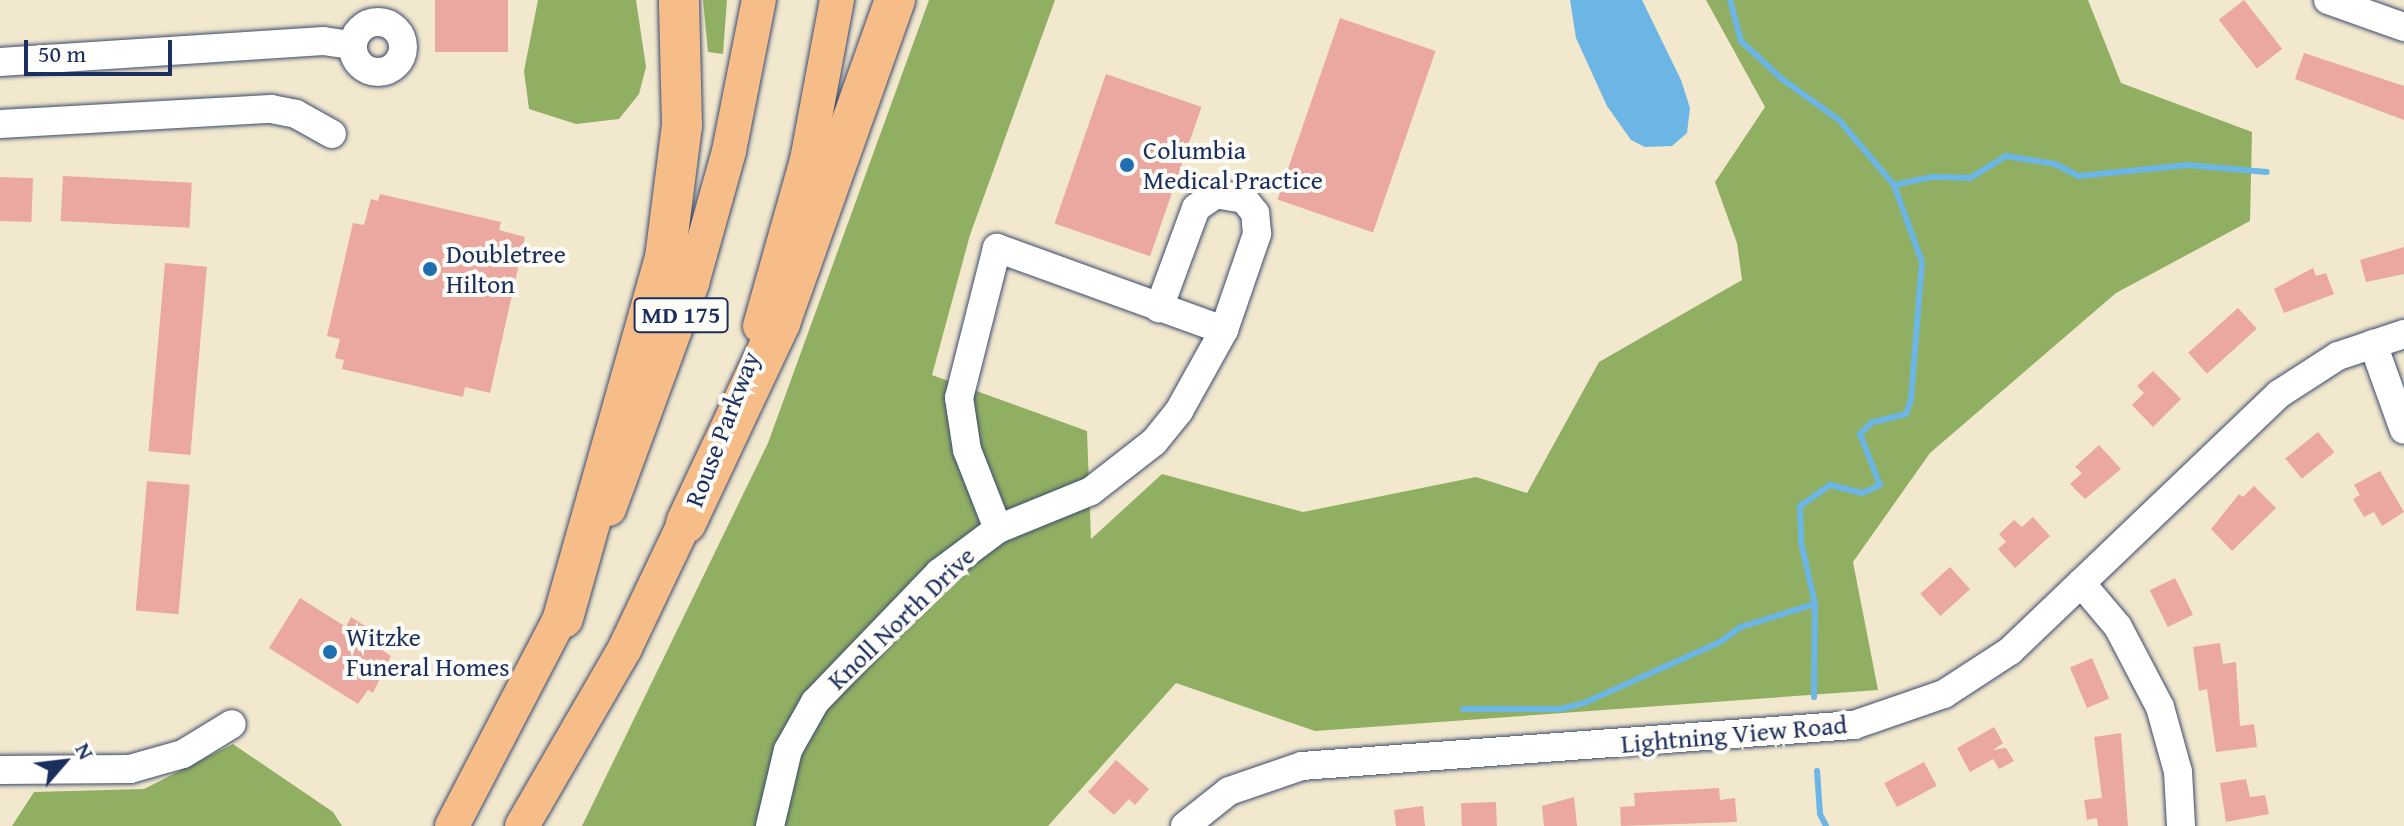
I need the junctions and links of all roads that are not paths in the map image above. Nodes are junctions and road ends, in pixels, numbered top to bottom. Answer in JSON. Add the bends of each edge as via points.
{"nodes":[{"id":1,"x":679,"y":0,"type":"edge"},
{"id":2,"x":759,"y":0,"type":"edge"},
{"id":3,"x":837,"y":0,"type":"edge"},
{"id":4,"x":895,"y":0,"type":"edge"},
{"id":5,"x":2328,"y":0,"type":"edge"},
{"id":6,"x":2404,"y":27,"type":"edge"},
{"id":7,"x":352,"y":45,"type":"dead end"},
{"id":8,"x":0,"y":62,"type":"edge"},
{"id":9,"x":0,"y":124,"type":"edge"},
{"id":10,"x":332,"y":134,"type":"dead end"},
{"id":11,"x":1159,"y":308,"type":"junction"},
{"id":12,"x":1224,"y":330,"type":"junction"},
{"id":13,"x":2404,"y":334,"type":"edge"},
{"id":14,"x":2373,"y":344,"type":"junction"},
{"id":15,"x":2404,"y":430,"type":"edge"},
{"id":16,"x":686,"y":523,"type":"junction"},
{"id":17,"x":998,"y":529,"type":"junction"},
{"id":18,"x":2081,"y":583,"type":"junction"},
{"id":19,"x":563,"y":618,"type":"junction"},
{"id":20,"x":232,"y":724,"type":"dead end"},
{"id":21,"x":0,"y":770,"type":"edge"},
{"id":22,"x":452,"y":826,"type":"edge"},
{"id":23,"x":522,"y":826,"type":"edge"},
{"id":24,"x":770,"y":826,"type":"edge"},
{"id":25,"x":1185,"y":826,"type":"edge"},
{"id":26,"x":2181,"y":826,"type":"edge"}],
"edges":[{"from":1,"to":19,"type":"highway","via":[[682,126],[665,258]]},
{"from":2,"to":19,"type":"main road","number":"MD 175","via":[[729,151],[692,283],[620,485]]},
{"from":3,"to":16,"type":"main road","name":"Rouse Parkway","number":"MD 175","via":[[807,160],[764,316]]},
{"from":4,"to":16,"type":"highway","via":[[780,323]]},
{"from":5,"to":6,"type":"street"},
{"from":7,"to":8,"type":"street","via":[[323,41]]},
{"from":9,"to":10,"type":"street","via":[[271,109],[296,114]]},
{"from":11,"to":12,"type":"street"},
{"from":11,"to":12,"type":"street","name":"Knoll North Drive","via":[[1196,208],[1216,194],[1235,195],[1255,213],[1257,234]]},
{"from":11,"to":17,"type":"street","via":[[997,248],[959,398],[967,450]]},
{"from":12,"to":17,"type":"street","name":"Knoll North Drive","via":[[1200,380],[1154,442],[1091,491]]},
{"from":13,"to":14,"type":"street","name":"Lightning View Road"},
{"from":14,"to":15,"type":"street"},
{"from":14,"to":18,"type":"street","name":"Lightning View Road","via":[[2311,370],[2279,394]]},
{"from":16,"to":23,"type":"main road","name":"Rouse Parkway","number":"MD 175","via":[[625,648]]},
{"from":17,"to":24,"type":"street","name":"Knoll North Drive","via":[[939,573],[815,702],[788,750]]},
{"from":18,"to":25,"type":"street","name":"Lightning View Road","via":[[2010,651],[1980,672],[1944,694],[1854,725],[1302,766],[1229,791]]},
{"from":18,"to":26,"type":"street","via":[[2118,627],[2160,707],[2178,772]]},
{"from":19,"to":22,"type":"main road","number":"MD 175"},
{"from":20,"to":21,"type":"street","via":[[183,754],[130,769]]}]}
